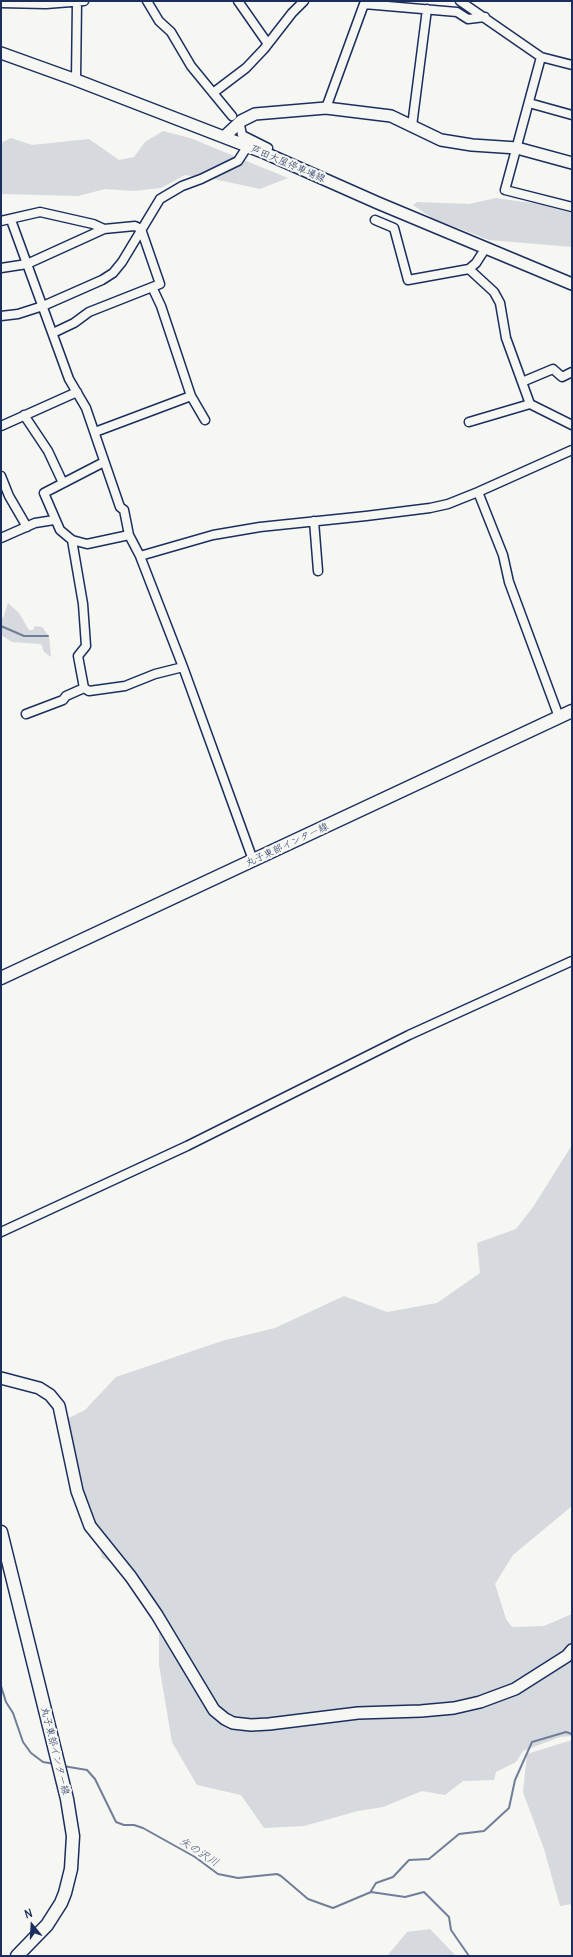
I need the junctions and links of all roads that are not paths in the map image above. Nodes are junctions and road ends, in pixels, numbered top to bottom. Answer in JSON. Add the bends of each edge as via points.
{"nodes":[{"id":1,"x":147,"y":1,"type":"edge"},
{"id":2,"x":238,"y":1,"type":"edge"},
{"id":3,"x":304,"y":1,"type":"edge"},
{"id":4,"x":460,"y":1,"type":"edge"},
{"id":5,"x":81,"y":2,"type":"edge"},
{"id":6,"x":35,"y":3,"type":"edge"},
{"id":7,"x":1,"y":4,"type":"edge"},
{"id":8,"x":427,"y":9,"type":"junction"},
{"id":9,"x":485,"y":17,"type":"junction"},
{"id":10,"x":268,"y":44,"type":"junction"},
{"id":11,"x":1,"y":53,"type":"edge"},
{"id":12,"x":541,"y":57,"type":"junction"},
{"id":13,"x":572,"y":65,"type":"edge"},
{"id":14,"x":76,"y":80,"type":"junction"},
{"id":15,"x":214,"y":93,"type":"junction"},
{"id":16,"x":530,"y":103,"type":"junction"},
{"id":17,"x":326,"y":108,"type":"junction"},
{"id":18,"x":572,"y":115,"type":"edge"},
{"id":19,"x":232,"y":116,"type":"dead end"},
{"id":20,"x":240,"y":125,"type":"dead end"},
{"id":21,"x":412,"y":126,"type":"junction"},
{"id":22,"x":224,"y":137,"type":"junction"},
{"id":23,"x":247,"y":147,"type":"junction"},
{"id":24,"x":517,"y":148,"type":"junction"},
{"id":25,"x":264,"y":153,"type":"junction"},
{"id":26,"x":572,"y":163,"type":"edge"},
{"id":27,"x":572,"y":207,"type":"edge"},
{"id":28,"x":10,"y":220,"type":"junction"},
{"id":29,"x":374,"y":220,"type":"dead end"},
{"id":30,"x":1,"y":221,"type":"edge"},
{"id":31,"x":104,"y":229,"type":"junction"},
{"id":32,"x":141,"y":229,"type":"junction"},
{"id":33,"x":485,"y":249,"type":"junction"},
{"id":34,"x":27,"y":264,"type":"junction"},
{"id":35,"x":1,"y":268,"type":"edge"},
{"id":36,"x":469,"y":270,"type":"junction"},
{"id":37,"x":572,"y":284,"type":"edge"},
{"id":38,"x":153,"y":288,"type":"junction"},
{"id":39,"x":43,"y":306,"type":"junction"},
{"id":40,"x":1,"y":316,"type":"edge"},
{"id":41,"x":53,"y":333,"type":"junction"},
{"id":42,"x":572,"y":372,"type":"edge"},
{"id":43,"x":522,"y":382,"type":"junction"},
{"id":44,"x":77,"y":392,"type":"junction"},
{"id":45,"x":192,"y":396,"type":"junction"},
{"id":46,"x":530,"y":404,"type":"junction"},
{"id":47,"x":24,"y":415,"type":"junction"},
{"id":48,"x":205,"y":420,"type":"dead end"},
{"id":49,"x":469,"y":422,"type":"dead end"},
{"id":50,"x":1,"y":426,"type":"edge"},
{"id":51,"x":572,"y":426,"type":"edge"},
{"id":52,"x":95,"y":432,"type":"junction"},
{"id":53,"x":572,"y":450,"type":"edge"},
{"id":54,"x":104,"y":462,"type":"junction"},
{"id":55,"x":1,"y":476,"type":"edge"},
{"id":56,"x":63,"y":483,"type":"junction"},
{"id":57,"x":478,"y":492,"type":"junction"},
{"id":58,"x":54,"y":520,"type":"junction"},
{"id":59,"x":314,"y":521,"type":"junction"},
{"id":60,"x":27,"y":527,"type":"junction"},
{"id":61,"x":129,"y":535,"type":"junction"},
{"id":62,"x":1,"y":538,"type":"edge"},
{"id":63,"x":72,"y":540,"type":"junction"},
{"id":64,"x":140,"y":556,"type":"junction"},
{"id":65,"x":318,"y":571,"type":"dead end"},
{"id":66,"x":183,"y":667,"type":"junction"},
{"id":67,"x":84,"y":688,"type":"junction"},
{"id":68,"x":572,"y":711,"type":"edge"},
{"id":69,"x":26,"y":714,"type":"dead end"},
{"id":70,"x":559,"y":717,"type":"junction"},
{"id":71,"x":253,"y":860,"type":"junction"},
{"id":72,"x":572,"y":961,"type":"edge"},
{"id":73,"x":1,"y":978,"type":"edge"},
{"id":74,"x":1,"y":1232,"type":"edge"},
{"id":75,"x":1,"y":1378,"type":"edge"},
{"id":76,"x":1,"y":1532,"type":"edge"},
{"id":77,"x":572,"y":1650,"type":"edge"},
{"id":78,"x":17,"y":1956,"type":"edge"}],
"edges":[{"from":1,"to":15,"type":"street","via":[[159,21],[171,32],[191,66]]},
{"from":2,"to":10,"type":"street"},
{"from":3,"to":10,"type":"street"},
{"from":4,"to":9,"type":"street"},
{"from":5,"to":6,"type":"street"},
{"from":5,"to":14,"type":"street"},
{"from":6,"to":7,"type":"street"},
{"from":8,"to":9,"type":"street","via":[[457,12],[468,19]]},
{"from":8,"to":17,"type":"street","via":[[364,4]]},
{"from":8,"to":21,"type":"street"},
{"from":9,"to":12,"type":"street"},
{"from":10,"to":15,"type":"street","via":[[246,68]]},
{"from":11,"to":14,"type":"street","name":"芦田大屋停車場線"},
{"from":12,"to":13,"type":"street"},
{"from":12,"to":16,"type":"street"},
{"from":14,"to":22,"type":"street","name":"芦田大屋停車場線"},
{"from":15,"to":19,"type":"street"},
{"from":16,"to":18,"type":"street"},
{"from":16,"to":24,"type":"street"},
{"from":17,"to":21,"type":"street","via":[[391,116]]},
{"from":17,"to":22,"type":"street","via":[[255,114],[241,121]]},
{"from":20,"to":25,"type":"street","via":[[242,135],[268,148]]},
{"from":21,"to":24,"type":"street","via":[[441,140]]},
{"from":22,"to":23,"type":"street","name":"芦田大屋停車場線"},
{"from":23,"to":25,"type":"street","name":"芦田大屋停車場線"},
{"from":23,"to":32,"type":"street","via":[[238,161],[165,195],[155,205]]},
{"from":24,"to":26,"type":"street"},
{"from":24,"to":27,"type":"street","via":[[505,190]]},
{"from":25,"to":33,"type":"street","name":"芦田大屋停車場線"},
{"from":28,"to":30,"type":"street"},
{"from":28,"to":31,"type":"street","via":[[40,212],[93,224]]},
{"from":28,"to":34,"type":"street"},
{"from":29,"to":36,"type":"street","via":[[394,228],[408,280]]},
{"from":31,"to":32,"type":"street","via":[[135,226]]},
{"from":31,"to":34,"type":"street"},
{"from":32,"to":38,"type":"street","via":[[160,284]]},
{"from":32,"to":39,"type":"street","via":[[113,273]]},
{"from":33,"to":36,"type":"street"},
{"from":33,"to":37,"type":"street","name":"芦田大屋停車場線"},
{"from":34,"to":35,"type":"street"},
{"from":34,"to":39,"type":"street"},
{"from":36,"to":43,"type":"street","via":[[494,292],[500,303],[506,338]]},
{"from":38,"to":41,"type":"street","via":[[89,312]]},
{"from":38,"to":45,"type":"street"},
{"from":39,"to":40,"type":"street"},
{"from":39,"to":41,"type":"street"},
{"from":41,"to":44,"type":"street","via":[[69,378]]},
{"from":42,"to":43,"type":"street","via":[[562,377],[553,369]]},
{"from":43,"to":46,"type":"street"},
{"from":44,"to":47,"type":"street"},
{"from":44,"to":52,"type":"street"},
{"from":45,"to":48,"type":"street"},
{"from":45,"to":52,"type":"street"},
{"from":46,"to":49,"type":"street"},
{"from":46,"to":51,"type":"street"},
{"from":47,"to":50,"type":"street"},
{"from":47,"to":56,"type":"street","via":[[48,451]]},
{"from":52,"to":54,"type":"street"},
{"from":53,"to":57,"type":"street"},
{"from":54,"to":56,"type":"street"},
{"from":54,"to":61,"type":"street","via":[[120,507],[124,510]]},
{"from":55,"to":60,"type":"street"},
{"from":56,"to":58,"type":"street","via":[[44,493]]},
{"from":57,"to":59,"type":"street","via":[[430,508]]},
{"from":57,"to":70,"type":"street","via":[[503,554],[510,582]]},
{"from":58,"to":60,"type":"street","via":[[34,523]]},
{"from":58,"to":63,"type":"street","via":[[60,530]]},
{"from":59,"to":64,"type":"street","via":[[214,535]]},
{"from":59,"to":65,"type":"street"},
{"from":60,"to":62,"type":"street"},
{"from":61,"to":63,"type":"street","via":[[87,544]]},
{"from":61,"to":64,"type":"street"},
{"from":63,"to":67,"type":"street","via":[[83,604],[86,646],[78,656]]},
{"from":64,"to":66,"type":"street"},
{"from":66,"to":67,"type":"street","via":[[155,674],[125,686],[89,691]]},
{"from":66,"to":71,"type":"street"},
{"from":67,"to":69,"type":"street","via":[[63,700]]},
{"from":68,"to":70,"type":"main road","name":"丸子東部インター線"},
{"from":70,"to":71,"type":"main road","name":"丸子東部インター線"},
{"from":71,"to":73,"type":"main road","name":"丸子東部インター線"},
{"from":72,"to":74,"type":"street","via":[[409,1035],[187,1146]]},
{"from":75,"to":77,"type":"street","via":[[39,1388],[50,1395],[59,1406],[77,1491],[90,1526],[157,1615],[214,1710],[233,1723],[269,1724],[358,1713],[454,1708],[480,1702],[515,1689],[567,1656]]},
{"from":76,"to":78,"type":"main road","name":"丸子東部インター線","via":[[67,1799],[73,1836],[71,1869],[60,1904],[47,1925]]}]}
